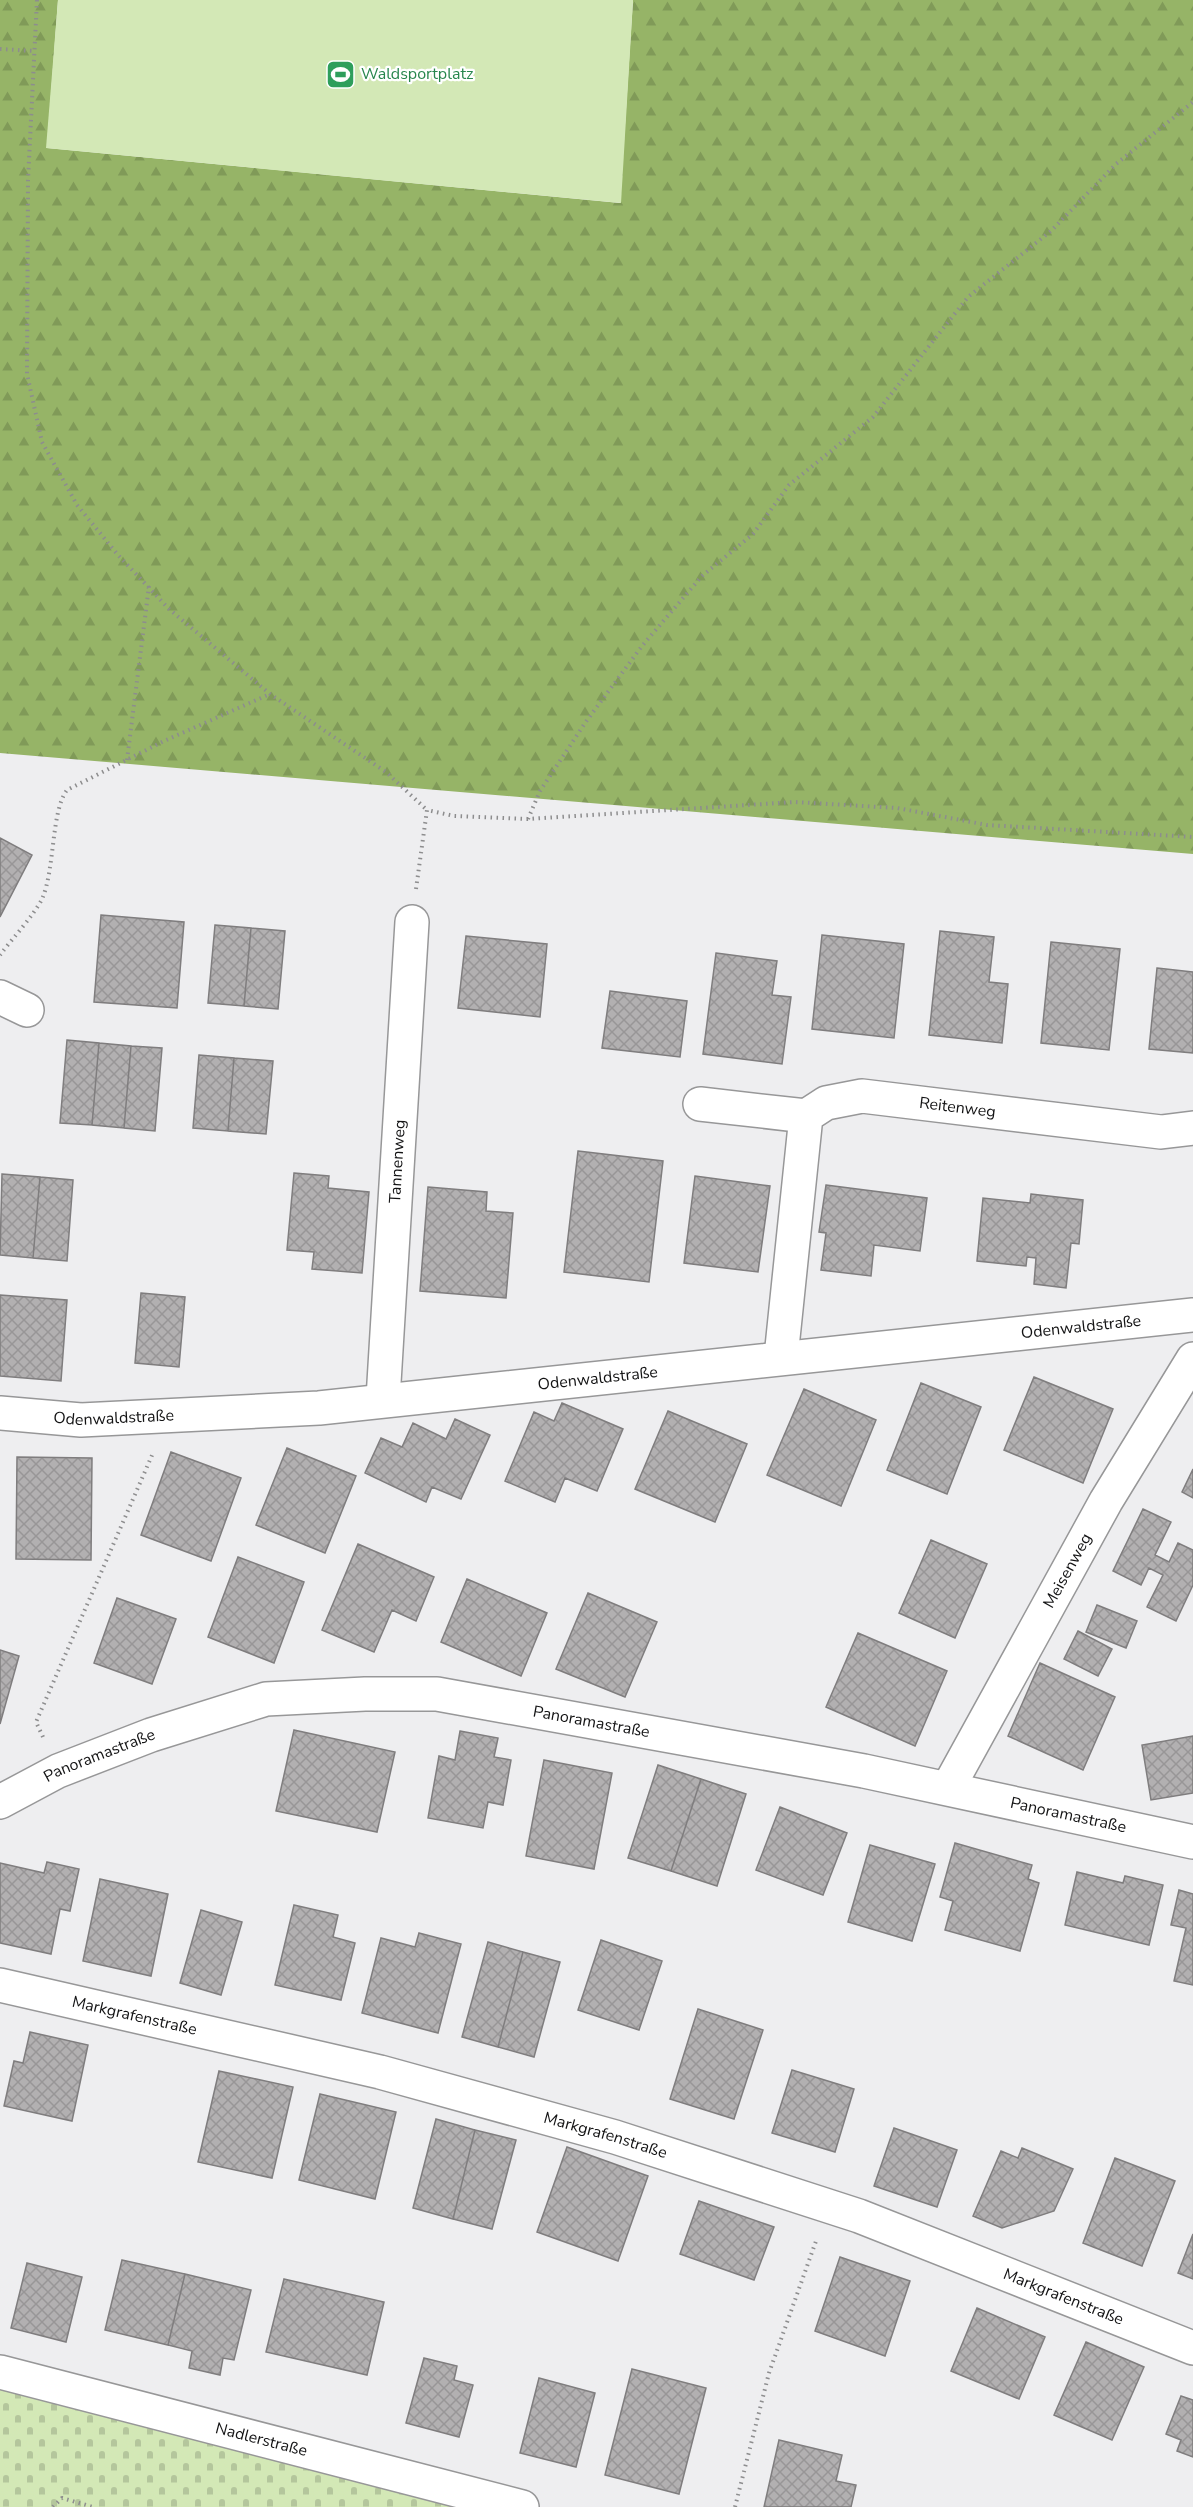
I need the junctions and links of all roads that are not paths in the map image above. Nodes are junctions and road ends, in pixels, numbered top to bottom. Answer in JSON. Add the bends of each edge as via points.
{"nodes":[{"id":1,"x":412,"y":922,"type":"road end"},
{"id":2,"x":700,"y":1104,"type":"dead end"},
{"id":3,"x":806,"y":1116,"type":"junction"},
{"id":4,"x":1193,"y":1128,"type":"edge"},
{"id":5,"x":1193,"y":1315,"type":"edge"},
{"id":6,"x":781,"y":1357,"type":"junction"},
{"id":7,"x":1193,"y":1359,"type":"edge"},
{"id":8,"x":383,"y":1399,"type":"junction"},
{"id":9,"x":0,"y":1413,"type":"edge"},
{"id":10,"x":948,"y":1788,"type":"junction"},
{"id":11,"x":0,"y":1802,"type":"edge"},
{"id":12,"x":1193,"y":1842,"type":"edge"},
{"id":13,"x":0,"y":1985,"type":"edge"},
{"id":14,"x":1193,"y":2348,"type":"edge"},
{"id":15,"x":0,"y":2372,"type":"edge"},
{"id":16,"x":522,"y":2507,"type":"edge"}],
"edges":[{"from":1,"to":8,"type":"street","name":"Tannenweg"},
{"from":2,"to":3,"type":"street"},
{"from":3,"to":4,"type":"street","name":"Reitenweg","via":[[826,1103],[862,1096],[1161,1132]]},
{"from":3,"to":6,"type":"street"},
{"from":5,"to":6,"type":"street","name":"Odenwaldstraße"},
{"from":6,"to":8,"type":"street","name":"Odenwaldstraße"},
{"from":7,"to":10,"type":"street","name":"Meisenweg","via":[[1106,1502]]},
{"from":8,"to":9,"type":"street","name":"Odenwaldstraße","via":[[319,1408],[81,1420]]},
{"from":10,"to":11,"type":"street","name":"Panoramastraße","via":[[437,1694],[365,1694],[266,1699],[151,1735],[58,1771]]},
{"from":10,"to":12,"type":"street","name":"Panoramastraße"},
{"from":13,"to":14,"type":"street","name":"Markgrafenstraße","via":[[380,2072],[615,2137],[859,2216]]},
{"from":15,"to":16,"type":"street","name":"Nadlerstraße"}]}
